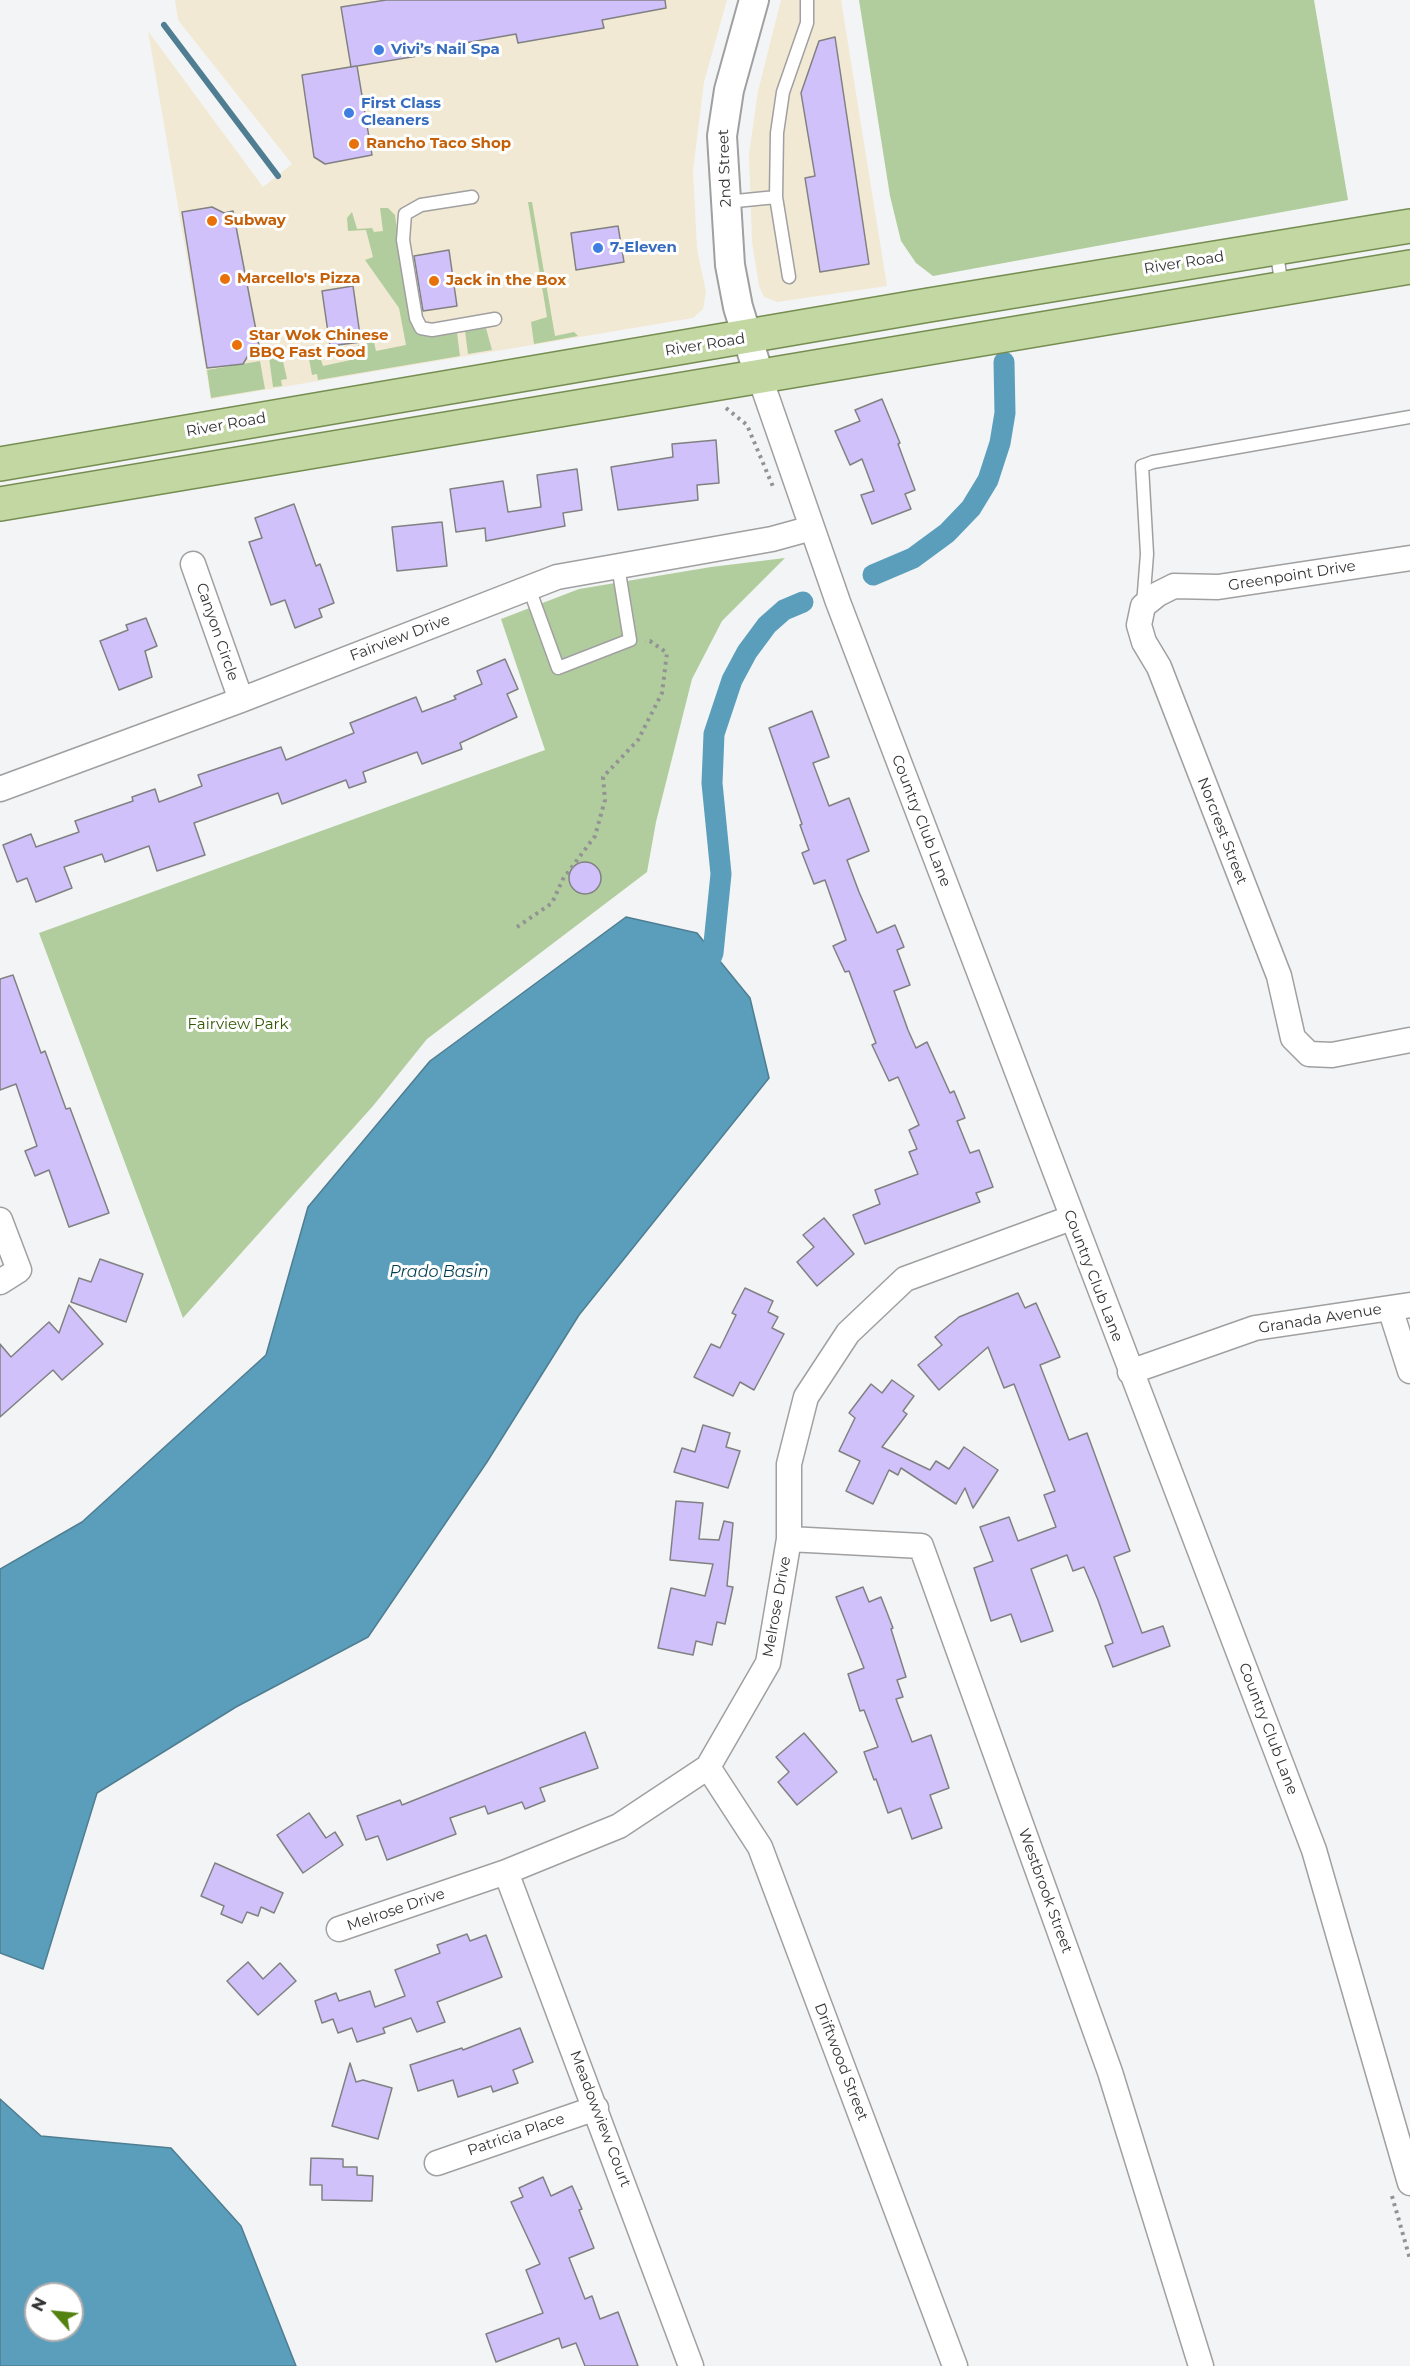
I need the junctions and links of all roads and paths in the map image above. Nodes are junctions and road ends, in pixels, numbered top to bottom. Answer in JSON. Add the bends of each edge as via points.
{"nodes":[{"id":1,"x":754,"y":0,"type":"edge"},
{"id":2,"x":807,"y":0,"type":"edge"},
{"id":3,"x":472,"y":197,"type":"dead end"},
{"id":4,"x":776,"y":197,"type":"junction"},
{"id":5,"x":726,"y":202,"type":"junction"},
{"id":6,"x":1410,"y":226,"type":"edge"},
{"id":7,"x":1276,"y":248,"type":"junction"},
{"id":8,"x":1410,"y":267,"type":"edge"},
{"id":9,"x":789,"y":277,"type":"dead end"},
{"id":10,"x":1282,"y":288,"type":"junction"},
{"id":11,"x":495,"y":319,"type":"dead end"},
{"id":12,"x":748,"y":338,"type":"junction"},
{"id":13,"x":759,"y":375,"type":"junction"},
{"id":14,"x":728,"y":409,"type":"dead end"},
{"id":15,"x":1410,"y":417,"type":"edge"},
{"id":16,"x":761,"y":459,"type":"dead end"},
{"id":17,"x":0,"y":464,"type":"edge"},
{"id":18,"x":0,"y":504,"type":"edge"},
{"id":19,"x":812,"y":528,"type":"junction"},
{"id":20,"x":1410,"y":558,"type":"edge"},
{"id":21,"x":193,"y":564,"type":"dead end"},
{"id":22,"x":618,"y":566,"type":"junction"},
{"id":23,"x":529,"y":588,"type":"junction"},
{"id":24,"x":1143,"y":606,"type":"junction"},
{"id":25,"x":630,"y":640,"type":"junction"},
{"id":26,"x":241,"y":700,"type":"junction"},
{"id":27,"x":0,"y":789,"type":"edge"},
{"id":28,"x":517,"y":927,"type":"dead end"},
{"id":29,"x":1410,"y":1040,"type":"edge"},
{"id":30,"x":1071,"y":1218,"type":"junction"},
{"id":31,"x":0,"y":1220,"type":"edge"},
{"id":32,"x":10,"y":1276,"type":"edge"},
{"id":33,"x":1400,"y":1306,"type":"edge"},
{"id":34,"x":1410,"y":1371,"type":"edge"},
{"id":35,"x":1130,"y":1372,"type":"junction"},
{"id":36,"x":789,"y":1539,"type":"junction"},
{"id":37,"x":708,"y":1767,"type":"junction"},
{"id":38,"x":506,"y":1872,"type":"junction"},
{"id":39,"x":339,"y":1929,"type":"dead end"},
{"id":40,"x":596,"y":2108,"type":"junction"},
{"id":41,"x":437,"y":2163,"type":"dead end"},
{"id":42,"x":1400,"y":2186,"type":"edge"},
{"id":43,"x":1410,"y":2259,"type":"edge"},
{"id":44,"x":691,"y":2366,"type":"edge"},
{"id":45,"x":955,"y":2366,"type":"edge"},
{"id":46,"x":1202,"y":2366,"type":"edge"}],
"edges":[{"from":1,"to":5,"type":"street","name":"2nd Street","via":[[729,90],[722,136]]},
{"from":2,"to":4,"type":"lane","via":[[807,23],[783,92],[777,133]]},
{"from":3,"to":11,"type":"lane","via":[[421,205],[405,214],[403,240],[416,318],[421,328],[432,330]]},
{"from":4,"to":5,"type":"lane"},
{"from":4,"to":9,"type":"lane"},
{"from":5,"to":12,"type":"street","name":"2nd Street","via":[[730,265]]},
{"from":6,"to":7,"type":"main road","name":"River Road"},
{"from":7,"to":10,"type":"lane"},
{"from":7,"to":12,"type":"main road","name":"River Road"},
{"from":8,"to":10,"type":"main road"},
{"from":10,"to":13,"type":"main road"},
{"from":12,"to":13,"type":"street","name":"2nd Street"},
{"from":12,"to":17,"type":"main road","name":"River Road"},
{"from":13,"to":18,"type":"main road"},
{"from":13,"to":19,"type":"street","name":"Country Club Lane"},
{"from":14,"to":16,"type":"path","via":[[747,424]]},
{"from":15,"to":24,"type":"lane","via":[[1142,466],[1147,554]]},
{"from":19,"to":22,"type":"street","name":"Fairview Drive","via":[[772,539]]},
{"from":19,"to":30,"type":"street","name":"Country Club Lane"},
{"from":20,"to":24,"type":"street","name":"Greenpoint Drive","via":[[1218,587],[1174,586]]},
{"from":21,"to":26,"type":"street","name":"Canyon Circle"},
{"from":22,"to":23,"type":"street","name":"Fairview Drive","via":[[556,577]]},
{"from":22,"to":25,"type":"lane"},
{"from":23,"to":25,"type":"lane","via":[[558,668]]},
{"from":23,"to":26,"type":"street","name":"Fairview Drive"},
{"from":24,"to":29,"type":"street","name":"Norcrest Street","via":[[1139,625],[1144,642],[1159,667],[1279,976],[1293,1038],[1309,1054],[1332,1055]]},
{"from":25,"to":28,"type":"path","via":[[650,640],[667,653],[662,693],[638,740],[603,777],[605,800],[595,836],[562,879],[552,903]]},
{"from":26,"to":27,"type":"street","name":"Fairview Drive"},
{"from":30,"to":35,"type":"street","name":"Country Club Lane"},
{"from":30,"to":36,"type":"street","name":"Melrose Drive","via":[[904,1279],[848,1333],[806,1397],[789,1464]]},
{"from":31,"to":32,"type":"street"},
{"from":33,"to":34,"type":"street"},
{"from":33,"to":35,"type":"street","name":"Granada Avenue","via":[[1255,1328]]},
{"from":35,"to":42,"type":"street","name":"Country Club Lane","via":[[1314,1850]]},
{"from":36,"to":37,"type":"street","name":"Melrose Drive","via":[[768,1664]]},
{"from":36,"to":46,"type":"street","name":"Westbrook Street","via":[[921,1546],[1110,2072]]},
{"from":37,"to":38,"type":"street","name":"Melrose Drive","via":[[619,1826]]},
{"from":37,"to":45,"type":"street","name":"Driftwood Street","via":[[760,1847]]},
{"from":38,"to":39,"type":"street","name":"Melrose Drive"},
{"from":38,"to":40,"type":"street","name":"Meadowview Court"},
{"from":40,"to":41,"type":"street","name":"Patricia Place"},
{"from":40,"to":44,"type":"street","name":"Meadowview Court"},
{"from":42,"to":43,"type":"path"}]}
